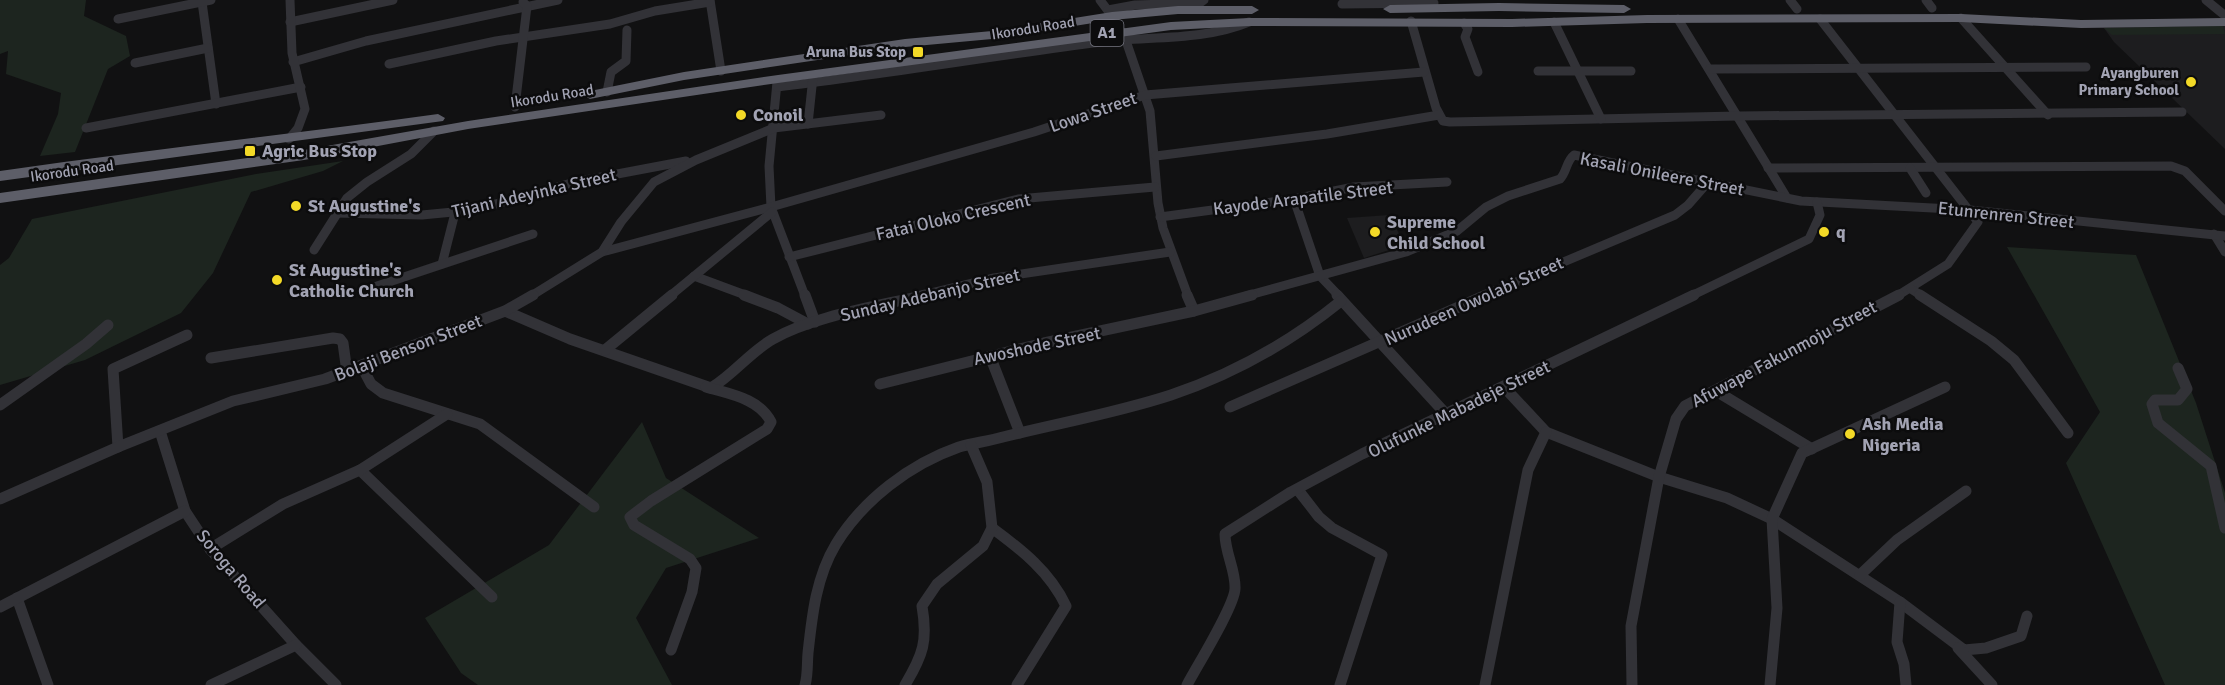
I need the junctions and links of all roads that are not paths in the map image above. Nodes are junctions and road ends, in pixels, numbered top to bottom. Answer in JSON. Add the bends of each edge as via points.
{"nodes":[{"id":1,"x":290,"y":0,"type":"edge"},
{"id":2,"x":393,"y":0,"type":"edge"},
{"id":3,"x":558,"y":0,"type":"edge"},
{"id":4,"x":1100,"y":0,"type":"edge"},
{"id":5,"x":1204,"y":0,"type":"edge"},
{"id":6,"x":2206,"y":0,"type":"edge"},
{"id":7,"x":206,"y":1,"type":"edge"},
{"id":8,"x":710,"y":1,"type":"edge"},
{"id":9,"x":183,"y":3,"type":"edge"},
{"id":10,"x":524,"y":3,"type":"edge"},
{"id":11,"x":1434,"y":3,"type":"dead end"},
{"id":12,"x":1556,"y":3,"type":"edge"},
{"id":13,"x":1176,"y":4,"type":"edge"},
{"id":14,"x":1794,"y":4,"type":"edge"},
{"id":15,"x":1929,"y":4,"type":"edge"},
{"id":16,"x":1343,"y":5,"type":"edge"},
{"id":17,"x":1498,"y":7,"type":"junction"},
{"id":18,"x":1156,"y":11,"type":"junction"},
{"id":19,"x":1110,"y":13,"type":"junction"},
{"id":20,"x":1961,"y":18,"type":"junction"},
{"id":21,"x":118,"y":19,"type":"dead end"},
{"id":22,"x":1678,"y":19,"type":"junction"},
{"id":23,"x":1820,"y":19,"type":"junction"},
{"id":24,"x":2224,"y":19,"type":"edge"},
{"id":25,"x":1411,"y":21,"type":"junction"},
{"id":26,"x":290,"y":22,"type":"junction"},
{"id":27,"x":1249,"y":22,"type":"junction"},
{"id":28,"x":1464,"y":22,"type":"junction"},
{"id":29,"x":1554,"y":22,"type":"junction"},
{"id":30,"x":1512,"y":24,"type":"junction"},
{"id":31,"x":1171,"y":26,"type":"junction"},
{"id":32,"x":627,"y":30,"type":"dead end"},
{"id":33,"x":1124,"y":35,"type":"junction"},
{"id":34,"x":524,"y":36,"type":"junction"},
{"id":35,"x":208,"y":48,"type":"junction"},
{"id":36,"x":293,"y":62,"type":"junction"},
{"id":37,"x":135,"y":63,"type":"dead end"},
{"id":38,"x":389,"y":64,"type":"dead end"},
{"id":39,"x":2086,"y":67,"type":"dead end"},
{"id":40,"x":2006,"y":68,"type":"junction"},
{"id":41,"x":1710,"y":69,"type":"junction"},
{"id":42,"x":1858,"y":69,"type":"junction"},
{"id":43,"x":721,"y":71,"type":"junction"},
{"id":44,"x":1538,"y":71,"type":"dead end"},
{"id":45,"x":1578,"y":71,"type":"junction"},
{"id":46,"x":1631,"y":71,"type":"dead end"},
{"id":47,"x":1424,"y":72,"type":"junction"},
{"id":48,"x":1478,"y":72,"type":"dead end"},
{"id":49,"x":813,"y":79,"type":"junction"},
{"id":50,"x":777,"y":83,"type":"junction"},
{"id":51,"x":302,"y":87,"type":"junction"},
{"id":52,"x":607,"y":92,"type":"junction"},
{"id":53,"x":1145,"y":95,"type":"junction"},
{"id":54,"x":216,"y":104,"type":"junction"},
{"id":55,"x":515,"y":107,"type":"junction"},
{"id":56,"x":2182,"y":112,"type":"dead end"},
{"id":57,"x":881,"y":115,"type":"dead end"},
{"id":58,"x":1439,"y":115,"type":"junction"},
{"id":59,"x":1894,"y":115,"type":"junction"},
{"id":60,"x":2048,"y":115,"type":"junction"},
{"id":61,"x":1738,"y":116,"type":"junction"},
{"id":62,"x":1600,"y":118,"type":"junction"},
{"id":63,"x":808,"y":124,"type":"junction"},
{"id":64,"x":86,"y":128,"type":"dead end"},
{"id":65,"x":774,"y":128,"type":"junction"},
{"id":66,"x":434,"y":131,"type":"junction"},
{"id":67,"x":289,"y":139,"type":"junction"},
{"id":68,"x":1156,"y":156,"type":"junction"},
{"id":69,"x":696,"y":160,"type":"junction"},
{"id":70,"x":1768,"y":168,"type":"junction"},
{"id":71,"x":1910,"y":168,"type":"junction"},
{"id":72,"x":1935,"y":168,"type":"junction"},
{"id":73,"x":0,"y":176,"type":"edge"},
{"id":74,"x":1709,"y":181,"type":"junction"},
{"id":75,"x":1447,"y":182,"type":"dead end"},
{"id":76,"x":1155,"y":187,"type":"junction"},
{"id":77,"x":1926,"y":193,"type":"dead end"},
{"id":78,"x":0,"y":198,"type":"edge"},
{"id":79,"x":1787,"y":198,"type":"junction"},
{"id":80,"x":1294,"y":199,"type":"junction"},
{"id":81,"x":1817,"y":202,"type":"junction"},
{"id":82,"x":772,"y":210,"type":"junction"},
{"id":83,"x":1970,"y":210,"type":"junction"},
{"id":84,"x":2225,"y":211,"type":"edge"},
{"id":85,"x":336,"y":213,"type":"junction"},
{"id":86,"x":455,"y":213,"type":"junction"},
{"id":87,"x":1160,"y":217,"type":"junction"},
{"id":88,"x":533,"y":234,"type":"dead end"},
{"id":89,"x":2214,"y":234,"type":"junction"},
{"id":90,"x":2225,"y":236,"type":"edge"},
{"id":91,"x":314,"y":250,"type":"dead end"},
{"id":92,"x":602,"y":252,"type":"junction"},
{"id":93,"x":1170,"y":252,"type":"junction"},
{"id":94,"x":2225,"y":252,"type":"edge"},
{"id":95,"x":789,"y":257,"type":"junction"},
{"id":96,"x":442,"y":264,"type":"junction"},
{"id":97,"x":694,"y":276,"type":"junction"},
{"id":98,"x":1320,"y":276,"type":"junction"},
{"id":99,"x":377,"y":286,"type":"dead end"},
{"id":100,"x":1911,"y":289,"type":"junction"},
{"id":101,"x":1341,"y":301,"type":"junction"},
{"id":102,"x":505,"y":310,"type":"junction"},
{"id":103,"x":1194,"y":311,"type":"junction"},
{"id":104,"x":812,"y":323,"type":"junction"},
{"id":105,"x":108,"y":325,"type":"dead end"},
{"id":106,"x":187,"y":335,"type":"dead end"},
{"id":107,"x":1380,"y":342,"type":"junction"},
{"id":108,"x":605,"y":350,"type":"junction"},
{"id":109,"x":990,"y":356,"type":"junction"},
{"id":110,"x":212,"y":358,"type":"dead end"},
{"id":111,"x":362,"y":367,"type":"junction"},
{"id":112,"x":2178,"y":368,"type":"dead end"},
{"id":113,"x":347,"y":372,"type":"junction"},
{"id":114,"x":880,"y":384,"type":"dead end"},
{"id":115,"x":1504,"y":387,"type":"junction"},
{"id":116,"x":1945,"y":387,"type":"dead end"},
{"id":117,"x":708,"y":388,"type":"junction"},
{"id":118,"x":1716,"y":391,"type":"junction"},
{"id":119,"x":0,"y":405,"type":"edge"},
{"id":120,"x":1230,"y":407,"type":"dead end"},
{"id":121,"x":1444,"y":413,"type":"junction"},
{"id":122,"x":447,"y":414,"type":"junction"},
{"id":123,"x":160,"y":431,"type":"junction"},
{"id":124,"x":1546,"y":432,"type":"junction"},
{"id":125,"x":1020,"y":433,"type":"junction"},
{"id":126,"x":2068,"y":433,"type":"dead end"},
{"id":127,"x":971,"y":445,"type":"junction"},
{"id":128,"x":118,"y":447,"type":"junction"},
{"id":129,"x":1812,"y":449,"type":"junction"},
{"id":130,"x":360,"y":470,"type":"junction"},
{"id":131,"x":1659,"y":477,"type":"junction"},
{"id":132,"x":1298,"y":490,"type":"junction"},
{"id":133,"x":1966,"y":491,"type":"dead end"},
{"id":134,"x":0,"y":499,"type":"edge"},
{"id":135,"x":594,"y":507,"type":"dead end"},
{"id":136,"x":185,"y":511,"type":"junction"},
{"id":137,"x":1772,"y":519,"type":"junction"},
{"id":138,"x":992,"y":528,"type":"junction"},
{"id":139,"x":2225,"y":528,"type":"edge"},
{"id":140,"x":210,"y":549,"type":"junction"},
{"id":141,"x":1860,"y":575,"type":"junction"},
{"id":142,"x":492,"y":597,"type":"dead end"},
{"id":143,"x":17,"y":598,"type":"junction"},
{"id":144,"x":1900,"y":602,"type":"junction"},
{"id":145,"x":0,"y":607,"type":"edge"},
{"id":146,"x":2027,"y":616,"type":"dead end"},
{"id":147,"x":1954,"y":644,"type":"junction"},
{"id":148,"x":296,"y":645,"type":"junction"},
{"id":149,"x":670,"y":650,"type":"dead end"},
{"id":150,"x":48,"y":685,"type":"edge"},
{"id":151,"x":211,"y":685,"type":"edge"},
{"id":152,"x":336,"y":685,"type":"edge"},
{"id":153,"x":805,"y":685,"type":"edge"},
{"id":154,"x":905,"y":685,"type":"edge"},
{"id":155,"x":1017,"y":685,"type":"edge"},
{"id":156,"x":1187,"y":685,"type":"edge"},
{"id":157,"x":1340,"y":685,"type":"edge"},
{"id":158,"x":1485,"y":685,"type":"edge"},
{"id":159,"x":1632,"y":685,"type":"edge"},
{"id":160,"x":1770,"y":685,"type":"edge"},
{"id":161,"x":1906,"y":685,"type":"edge"},
{"id":162,"x":1992,"y":685,"type":"edge"}],
"edges":[{"from":1,"to":26,"type":"street"},
{"from":2,"to":26,"type":"street"},
{"from":3,"to":10,"type":"street"},
{"from":4,"to":19,"type":"street"},
{"from":5,"to":13,"type":"street"},
{"from":6,"to":24,"type":"street"},
{"from":7,"to":9,"type":"street"},
{"from":7,"to":35,"type":"street"},
{"from":8,"to":34,"type":"street","via":[[610,24]]},
{"from":8,"to":43,"type":"street"},
{"from":9,"to":21,"type":"street"},
{"from":10,"to":34,"type":"street"},
{"from":10,"to":36,"type":"street"},
{"from":11,"to":16,"type":"street"},
{"from":12,"to":14,"type":"highway","name":"Ikorodu Road","number":"A1","via":[[1675,10]]},
{"from":12,"to":17,"type":"highway","name":"Ikorodu Road","number":"A1"},
{"from":13,"to":16,"type":"highway","name":"Ikorodu Road","number":"A1"},
{"from":13,"to":18,"type":"highway","name":"Ikorodu Road","number":"A1"},
{"from":13,"to":19,"type":"street","via":[[1135,4]]},
{"from":14,"to":15,"type":"highway","name":"Ikorodu Road","number":"A1"},
{"from":15,"to":24,"type":"highway","name":"Ikorodu Road","number":"A1","via":[[2045,16]]},
{"from":16,"to":17,"type":"highway","name":"Ikorodu Road","number":"A1"},
{"from":17,"to":30,"type":"highway","via":[[1488,10],[1490,16]]},
{"from":18,"to":19,"type":"highway","name":"Ikorodu Road","number":"A1"},
{"from":18,"to":31,"type":"highway","via":[[1174,16]]},
{"from":19,"to":43,"type":"highway","name":"Ikorodu Road","number":"A1","via":[[992,35]]},
{"from":20,"to":23,"type":"highway","name":"Ikorodu Road","number":"A1"},
{"from":20,"to":24,"type":"highway","name":"Ikorodu Road","number":"A1","via":[[2081,24]]},
{"from":20,"to":40,"type":"street"},
{"from":22,"to":23,"type":"highway","name":"Ikorodu Road","number":"A1"},
{"from":22,"to":29,"type":"highway","name":"Ikorodu Road","number":"A1"},
{"from":22,"to":41,"type":"street"},
{"from":23,"to":42,"type":"street"},
{"from":25,"to":27,"type":"highway","name":"Ikorodu Road","number":"A1"},
{"from":25,"to":28,"type":"highway","name":"Ikorodu Road","number":"A1"},
{"from":25,"to":47,"type":"street"},
{"from":26,"to":36,"type":"street"},
{"from":27,"to":31,"type":"highway","name":"Ikorodu Road","number":"A1"},
{"from":27,"to":33,"type":"street","via":[[1232,29]]},
{"from":28,"to":30,"type":"highway","name":"Ikorodu Road","number":"A1"},
{"from":28,"to":48,"type":"street","via":[[1468,29],[1465,37]]},
{"from":29,"to":30,"type":"highway","name":"Ikorodu Road","number":"A1"},
{"from":29,"to":45,"type":"street"},
{"from":31,"to":33,"type":"highway","name":"Ikorodu Road","number":"A1"},
{"from":32,"to":52,"type":"street","via":[[626,61],[611,72]]},
{"from":33,"to":49,"type":"highway","name":"Ikorodu Road","number":"A1"},
{"from":33,"to":53,"type":"street"},
{"from":34,"to":38,"type":"street"},
{"from":34,"to":55,"type":"street"},
{"from":35,"to":37,"type":"street"},
{"from":35,"to":54,"type":"street"},
{"from":36,"to":51,"type":"street"},
{"from":39,"to":40,"type":"street"},
{"from":40,"to":42,"type":"street"},
{"from":40,"to":60,"type":"street"},
{"from":41,"to":42,"type":"street"},
{"from":41,"to":61,"type":"street"},
{"from":42,"to":59,"type":"street"},
{"from":43,"to":52,"type":"highway","name":"Ikorodu Road","number":"A1"},
{"from":44,"to":45,"type":"street"},
{"from":45,"to":46,"type":"street"},
{"from":45,"to":62,"type":"street"},
{"from":47,"to":53,"type":"street","name":"Lowa Street"},
{"from":47,"to":58,"type":"street"},
{"from":49,"to":50,"type":"highway","name":"Ikorodu Road","number":"A1"},
{"from":49,"to":63,"type":"street"},
{"from":50,"to":65,"type":"street"},
{"from":50,"to":66,"type":"highway","name":"Ikorodu Road","number":"A1"},
{"from":51,"to":54,"type":"street"},
{"from":51,"to":67,"type":"street","via":[[303,119]]},
{"from":52,"to":55,"type":"highway","name":"Ikorodu Road","number":"A1"},
{"from":53,"to":68,"type":"street"},
{"from":53,"to":82,"type":"street","name":"Lowa Street"},
{"from":54,"to":64,"type":"street"},
{"from":55,"to":67,"type":"highway","name":"Ikorodu Road","number":"A1"},
{"from":56,"to":60,"type":"street"},
{"from":57,"to":63,"type":"street","name":"Bolaji Benson Street"},
{"from":58,"to":62,"type":"street","via":[[1450,122]]},
{"from":58,"to":68,"type":"street"},
{"from":59,"to":60,"type":"street"},
{"from":59,"to":61,"type":"street"},
{"from":59,"to":72,"type":"street"},
{"from":61,"to":62,"type":"street"},
{"from":61,"to":70,"type":"street"},
{"from":63,"to":65,"type":"street","name":"Bolaji Benson Street"},
{"from":65,"to":69,"type":"street","name":"Bolaji Benson Street"},
{"from":65,"to":82,"type":"street","via":[[769,166]]},
{"from":66,"to":78,"type":"highway","name":"Ikorodu Road","number":"A1","via":[[304,155]]},
{"from":66,"to":85,"type":"street","via":[[411,154],[356,190]]},
{"from":67,"to":73,"type":"highway","name":"Ikorodu Road","number":"A1"},
{"from":68,"to":76,"type":"street"},
{"from":69,"to":86,"type":"street","name":"Tijani Adeyinka Street","via":[[599,177]]},
{"from":69,"to":92,"type":"street","name":"Bolaji Benson Street","via":[[654,182]]},
{"from":70,"to":71,"type":"street"},
{"from":70,"to":79,"type":"street"},
{"from":71,"to":72,"type":"street"},
{"from":71,"to":77,"type":"street"},
{"from":72,"to":83,"type":"street"},
{"from":72,"to":84,"type":"street","via":[[2178,167]]},
{"from":74,"to":79,"type":"street","name":"Kasali Onileere Street"},
{"from":74,"to":98,"type":"street","name":"Kasali Onileere Street","via":[[1574,155],[1560,179],[1486,207],[1440,240]]},
{"from":74,"to":107,"type":"street","name":"Nurudeen Owolabi Street","via":[[1675,215]]},
{"from":75,"to":80,"type":"street","name":"Kayode Arapatile Street","via":[[1354,187]]},
{"from":76,"to":87,"type":"street"},
{"from":76,"to":95,"type":"street","name":"Fatai Oloko Crescent","via":[[1018,199]]},
{"from":79,"to":81,"type":"street","name":"Etunrenren Street"},
{"from":80,"to":87,"type":"street","name":"Kayode Arapatile Street"},
{"from":80,"to":98,"type":"street"},
{"from":81,"to":83,"type":"street","name":"Etunrenren Street"},
{"from":81,"to":115,"type":"street","name":"Olufunke Mabadeje Street","via":[[1820,215],[1809,239]]},
{"from":82,"to":92,"type":"street","name":"Lowa Street"},
{"from":82,"to":95,"type":"street"},
{"from":82,"to":97,"type":"street"},
{"from":83,"to":89,"type":"street","name":"Etunrenren Street"},
{"from":83,"to":100,"type":"street","name":"Afuwape Fakunmoju Street","via":[[1978,222],[1969,237],[1948,264]]},
{"from":85,"to":86,"type":"street","name":"Tijani Adeyinka Street"},
{"from":85,"to":91,"type":"street"},
{"from":86,"to":96,"type":"street"},
{"from":87,"to":93,"type":"street"},
{"from":88,"to":96,"type":"street"},
{"from":89,"to":90,"type":"street","name":"Etunrenren Street"},
{"from":89,"to":94,"type":"street"},
{"from":92,"to":102,"type":"street","name":"Bolaji Benson Street"},
{"from":93,"to":103,"type":"street"},
{"from":93,"to":104,"type":"street","name":"Sunday Adebanjo Street","via":[[994,278]]},
{"from":95,"to":104,"type":"street"},
{"from":96,"to":99,"type":"street"},
{"from":97,"to":104,"type":"street"},
{"from":97,"to":108,"type":"street"},
{"from":98,"to":101,"type":"street"},
{"from":98,"to":103,"type":"street","name":"Awoshode Street"},
{"from":100,"to":118,"type":"street","name":"Afuwape Fakunmoju Street"},
{"from":100,"to":126,"type":"street","via":[[2014,360]]},
{"from":101,"to":107,"type":"street"},
{"from":101,"to":125,"type":"street","via":[[1294,338],[1197,386],[1135,408]]},
{"from":102,"to":108,"type":"street"},
{"from":102,"to":111,"type":"street","name":"Bolaji Benson Street"},
{"from":103,"to":109,"type":"street","name":"Awoshode Street"},
{"from":104,"to":117,"type":"street","name":"Sunday Adebanjo Street","via":[[774,338],[724,380]]},
{"from":105,"to":119,"type":"street"},
{"from":106,"to":128,"type":"street","via":[[113,369]]},
{"from":107,"to":120,"type":"street","name":"Nurudeen Owolabi Street"},
{"from":107,"to":121,"type":"street"},
{"from":108,"to":117,"type":"street"},
{"from":109,"to":114,"type":"street","name":"Awoshode Street"},
{"from":109,"to":125,"type":"street"},
{"from":110,"to":113,"type":"street","via":[[333,338],[343,343]]},
{"from":111,"to":113,"type":"street","name":"Bolaji Benson Street"},
{"from":111,"to":122,"type":"street","via":[[371,384],[383,393]]},
{"from":112,"to":139,"type":"street","via":[[2187,389],[2178,400],[2155,400],[2152,404],[2156,420],[2211,466]]},
{"from":113,"to":123,"type":"street","name":"Bolaji Benson Street","via":[[246,397]]},
{"from":115,"to":121,"type":"street","name":"Olufunke Mabadeje Street"},
{"from":115,"to":124,"type":"street"},
{"from":116,"to":129,"type":"street"},
{"from":117,"to":149,"type":"street","via":[[756,406],[771,422],[766,429],[630,517],[634,525],[690,559],[696,568],[692,592]]},
{"from":118,"to":129,"type":"street"},
{"from":118,"to":131,"type":"street","name":"Afuwape Fakunmoju Street","via":[[1685,406],[1676,419]]},
{"from":121,"to":132,"type":"street","name":"Olufunke Mabadeje Street"},
{"from":122,"to":130,"type":"street"},
{"from":122,"to":135,"type":"street","via":[[483,426]]},
{"from":123,"to":128,"type":"street","name":"Bolaji Benson Street"},
{"from":123,"to":136,"type":"street","name":"Soroga Road"},
{"from":124,"to":131,"type":"street"},
{"from":124,"to":158,"type":"street","via":[[1528,470]]},
{"from":125,"to":127,"type":"street"},
{"from":127,"to":138,"type":"street","via":[[987,482]]},
{"from":127,"to":153,"type":"street","via":[[935,456],[892,483],[843,531],[823,567],[816,595]]},
{"from":128,"to":134,"type":"street","name":"Bolaji Benson Street"},
{"from":129,"to":137,"type":"street","via":[[1802,453],[1796,462]]},
{"from":130,"to":140,"type":"street","via":[[283,504]]},
{"from":130,"to":142,"type":"street"},
{"from":131,"to":137,"type":"street","via":[[1727,498]]},
{"from":131,"to":159,"type":"street","name":"Afuwape Fakunmoju Street","via":[[1631,626]]},
{"from":132,"to":156,"type":"street","name":"Olufunke Mabadeje Street","via":[[1225,534],[1235,592]]},
{"from":132,"to":157,"type":"street","via":[[1332,528],[1382,555]]},
{"from":133,"to":141,"type":"street","via":[[1897,540]]},
{"from":136,"to":140,"type":"street","name":"Soroga Road"},
{"from":136,"to":143,"type":"street"},
{"from":137,"to":141,"type":"street"},
{"from":137,"to":160,"type":"street","via":[[1777,608]]},
{"from":138,"to":154,"type":"street","via":[[983,546],[937,584],[922,606],[927,634],[925,652]]},
{"from":138,"to":155,"type":"street","via":[[1017,545],[1053,582],[1066,606]]},
{"from":140,"to":148,"type":"street","name":"Soroga Road"},
{"from":141,"to":144,"type":"street"},
{"from":143,"to":145,"type":"street"},
{"from":143,"to":150,"type":"street"},
{"from":144,"to":147,"type":"street"},
{"from":144,"to":161,"type":"street","via":[[1897,642]]},
{"from":146,"to":147,"type":"street","via":[[2021,636],[2003,644],[1971,651]]},
{"from":147,"to":162,"type":"street"},
{"from":148,"to":151,"type":"street"},
{"from":148,"to":152,"type":"street","name":"Soroga Road"}]}
